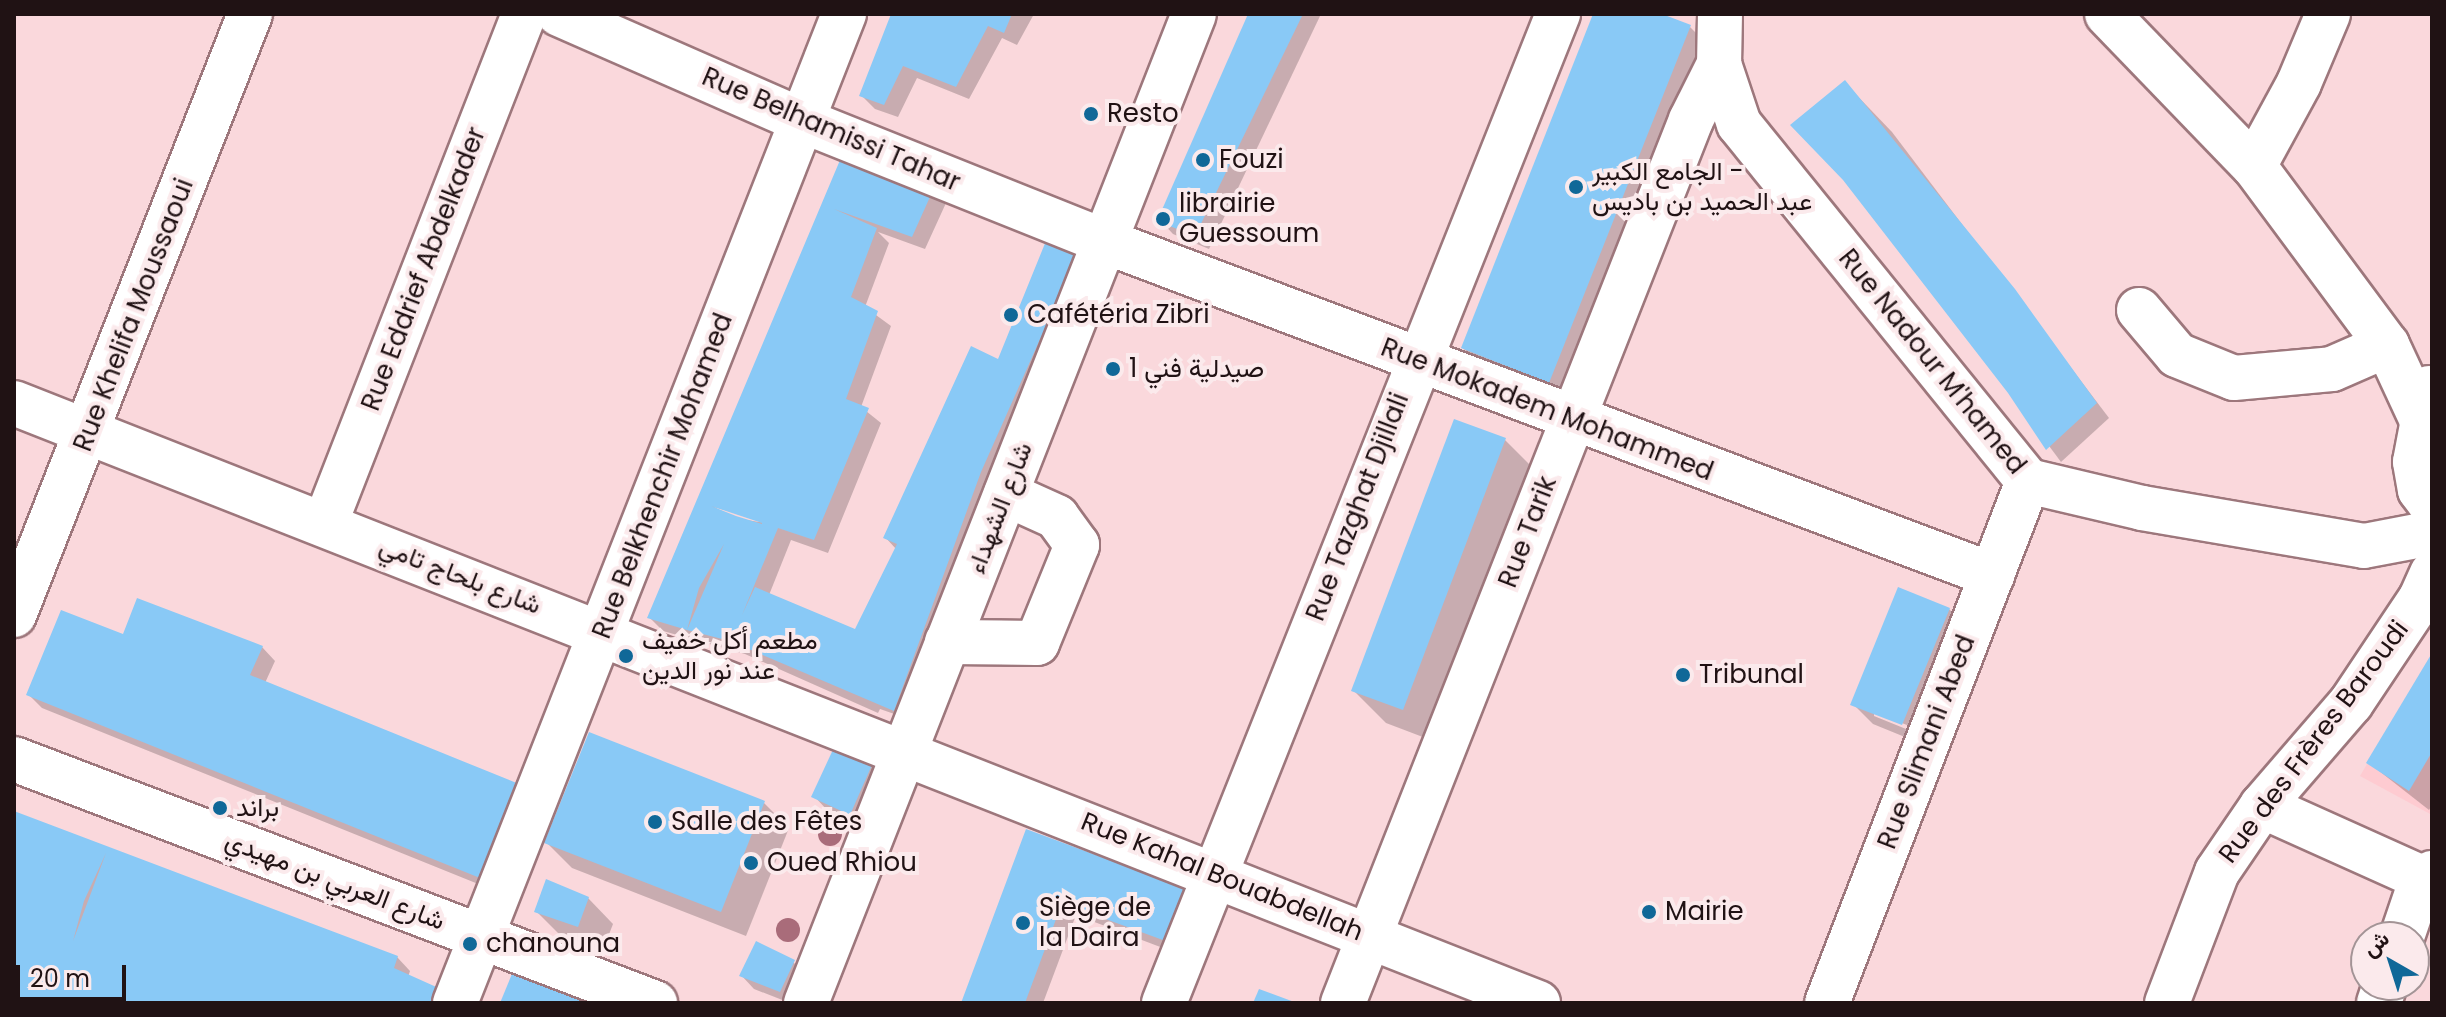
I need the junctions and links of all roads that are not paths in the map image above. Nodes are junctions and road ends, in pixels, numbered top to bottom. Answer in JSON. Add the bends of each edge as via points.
{"nodes":[{"id":1,"x":250,"y":14,"type":"edge"},
{"id":2,"x":524,"y":14,"type":"edge"},
{"id":3,"x":559,"y":14,"type":"edge"},
{"id":4,"x":844,"y":14,"type":"edge"},
{"id":5,"x":1194,"y":14,"type":"edge"},
{"id":6,"x":1558,"y":14,"type":"edge"},
{"id":7,"x":1720,"y":14,"type":"edge"},
{"id":8,"x":2107,"y":14,"type":"edge"},
{"id":9,"x":2328,"y":14,"type":"edge"},
{"id":10,"x":1719,"y":64,"type":"junction"},
{"id":11,"x":801,"y":120,"type":"junction"},
{"id":12,"x":2254,"y":166,"type":"junction"},
{"id":13,"x":1104,"y":241,"type":"junction"},
{"id":14,"x":2139,"y":310,"type":"dead end"},
{"id":15,"x":2387,"y":345,"type":"junction"},
{"id":16,"x":1415,"y":361,"type":"junction"},
{"id":17,"x":2426,"y":397,"type":"edge"},
{"id":18,"x":14,"y":403,"type":"edge"},
{"id":19,"x":1572,"y":421,"type":"junction"},
{"id":20,"x":89,"y":432,"type":"junction"},
{"id":21,"x":2028,"y":481,"type":"junction"},
{"id":22,"x":1006,"y":494,"type":"junction"},
{"id":23,"x":2432,"y":506,"type":"edge"},
{"id":24,"x":325,"y":524,"type":"junction"},
{"id":25,"x":2432,"y":533,"type":"edge"},
{"id":26,"x":2432,"y":573,"type":"edge"},
{"id":27,"x":1992,"y":575,"type":"junction"},
{"id":28,"x":14,"y":615,"type":"edge"},
{"id":29,"x":604,"y":631,"type":"junction"},
{"id":30,"x":947,"y":642,"type":"junction"},
{"id":31,"x":905,"y":751,"type":"junction"},
{"id":32,"x":14,"y":759,"type":"edge"},
{"id":33,"x":2262,"y":806,"type":"junction"},
{"id":34,"x":1215,"y":873,"type":"junction"},
{"id":35,"x":2427,"y":875,"type":"edge"},
{"id":36,"x":2408,"y":921,"type":"edge"},
{"id":37,"x":1369,"y":936,"type":"junction"},
{"id":38,"x":481,"y":937,"type":"junction"},
{"id":39,"x":455,"y":1003,"type":"edge"},
{"id":40,"x":655,"y":1003,"type":"edge"},
{"id":41,"x":806,"y":1003,"type":"edge"},
{"id":42,"x":1164,"y":1003,"type":"edge"},
{"id":43,"x":1343,"y":1003,"type":"edge"},
{"id":44,"x":1538,"y":1003,"type":"edge"},
{"id":45,"x":1827,"y":1003,"type":"edge"},
{"id":46,"x":2167,"y":1003,"type":"edge"}],
"edges":[{"from":1,"to":20,"type":"street","name":"Rue Khelifa Moussaoui"},
{"from":2,"to":24,"type":"street","name":"Rue Eddrief Abdelkader"},
{"from":3,"to":11,"type":"street","name":"Rue Belhamissi Tahar"},
{"from":4,"to":11,"type":"street","name":"Rue Belkhenchir Mohamed"},
{"from":5,"to":13,"type":"street","name":"شارع الشهداء"},
{"from":6,"to":16,"type":"street","name":"Rue Tazghat Djillali"},
{"from":7,"to":10,"type":"street","name":"Rue Nadour M'hamed"},
{"from":8,"to":12,"type":"street"},
{"from":9,"to":12,"type":"street","via":[[2299,83]]},
{"from":10,"to":19,"type":"street","name":"Rue Tarik","via":[[1691,120]]},
{"from":10,"to":21,"type":"street","name":"Rue Nadour M'hamed","via":[[1739,124]]},
{"from":11,"to":13,"type":"street","name":"Rue Belhamissi Tahar"},
{"from":11,"to":29,"type":"street","name":"Rue Belkhenchir Mohamed"},
{"from":12,"to":15,"type":"street"},
{"from":13,"to":16,"type":"street","name":"Rue Mokadem Mohammed"},
{"from":13,"to":22,"type":"street","name":"شارع الشهداء"},
{"from":14,"to":15,"type":"street","via":[[2177,355],[2234,378],[2332,369]]},
{"from":15,"to":17,"type":"street"},
{"from":16,"to":19,"type":"street","name":"Rue Mokadem Mohammed"},
{"from":16,"to":34,"type":"street","name":"Rue Tazghat Djillali"},
{"from":17,"to":23,"type":"street","via":[[2415,462],[2420,490]]},
{"from":18,"to":20,"type":"street","name":"شارع بلحاج تامي"},
{"from":19,"to":27,"type":"street","name":"Rue Mokadem Mohammed"},
{"from":19,"to":37,"type":"street","name":"Rue Tarik"},
{"from":20,"to":24,"type":"street","name":"شارع بلحاج تامي"},
{"from":20,"to":28,"type":"street","name":"Rue Khelifa Moussaoui"},
{"from":21,"to":25,"type":"street","name":"Rue Nadour M'hamed","via":[[2142,508],[2364,546]]},
{"from":21,"to":27,"type":"street","name":"Rue Slimani Abed"},
{"from":22,"to":30,"type":"street","name":"شارع الشهداء"},
{"from":22,"to":30,"type":"street","via":[[1057,517],[1077,545],[1037,643]]},
{"from":24,"to":29,"type":"street","name":"شارع بلحاج تامي"},
{"from":26,"to":33,"type":"street","name":"Rue des Frères Baroudi","via":[[2351,703]]},
{"from":27,"to":45,"type":"street","name":"Rue Slimani Abed"},
{"from":29,"to":31,"type":"street","name":"شارع بلحاج تامي"},
{"from":29,"to":38,"type":"street","name":"Rue Belkhenchir Mohamed"},
{"from":30,"to":31,"type":"street","name":"شارع الشهداء"},
{"from":31,"to":34,"type":"street","name":"Rue Kahal Bouabdellah"},
{"from":31,"to":41,"type":"street","name":"شارع الشهداء"},
{"from":32,"to":38,"type":"street","name":"شارع العربي بن مهيدي"},
{"from":33,"to":35,"type":"street"},
{"from":33,"to":46,"type":"street","name":"Rue des Frères Baroudi","via":[[2217,872]]},
{"from":34,"to":37,"type":"street","name":"Rue Kahal Bouabdellah"},
{"from":34,"to":42,"type":"street","name":"Rue Tazghat Djillali"},
{"from":35,"to":36,"type":"street"},
{"from":37,"to":43,"type":"street","name":"Rue Tarik"},
{"from":37,"to":44,"type":"street","name":"Rue Kahal Bouabdellah"},
{"from":38,"to":39,"type":"street","name":"Rue Belkhenchir Mohamed"},
{"from":38,"to":40,"type":"street","name":"شارع العربي بن مهيدي"}]}
